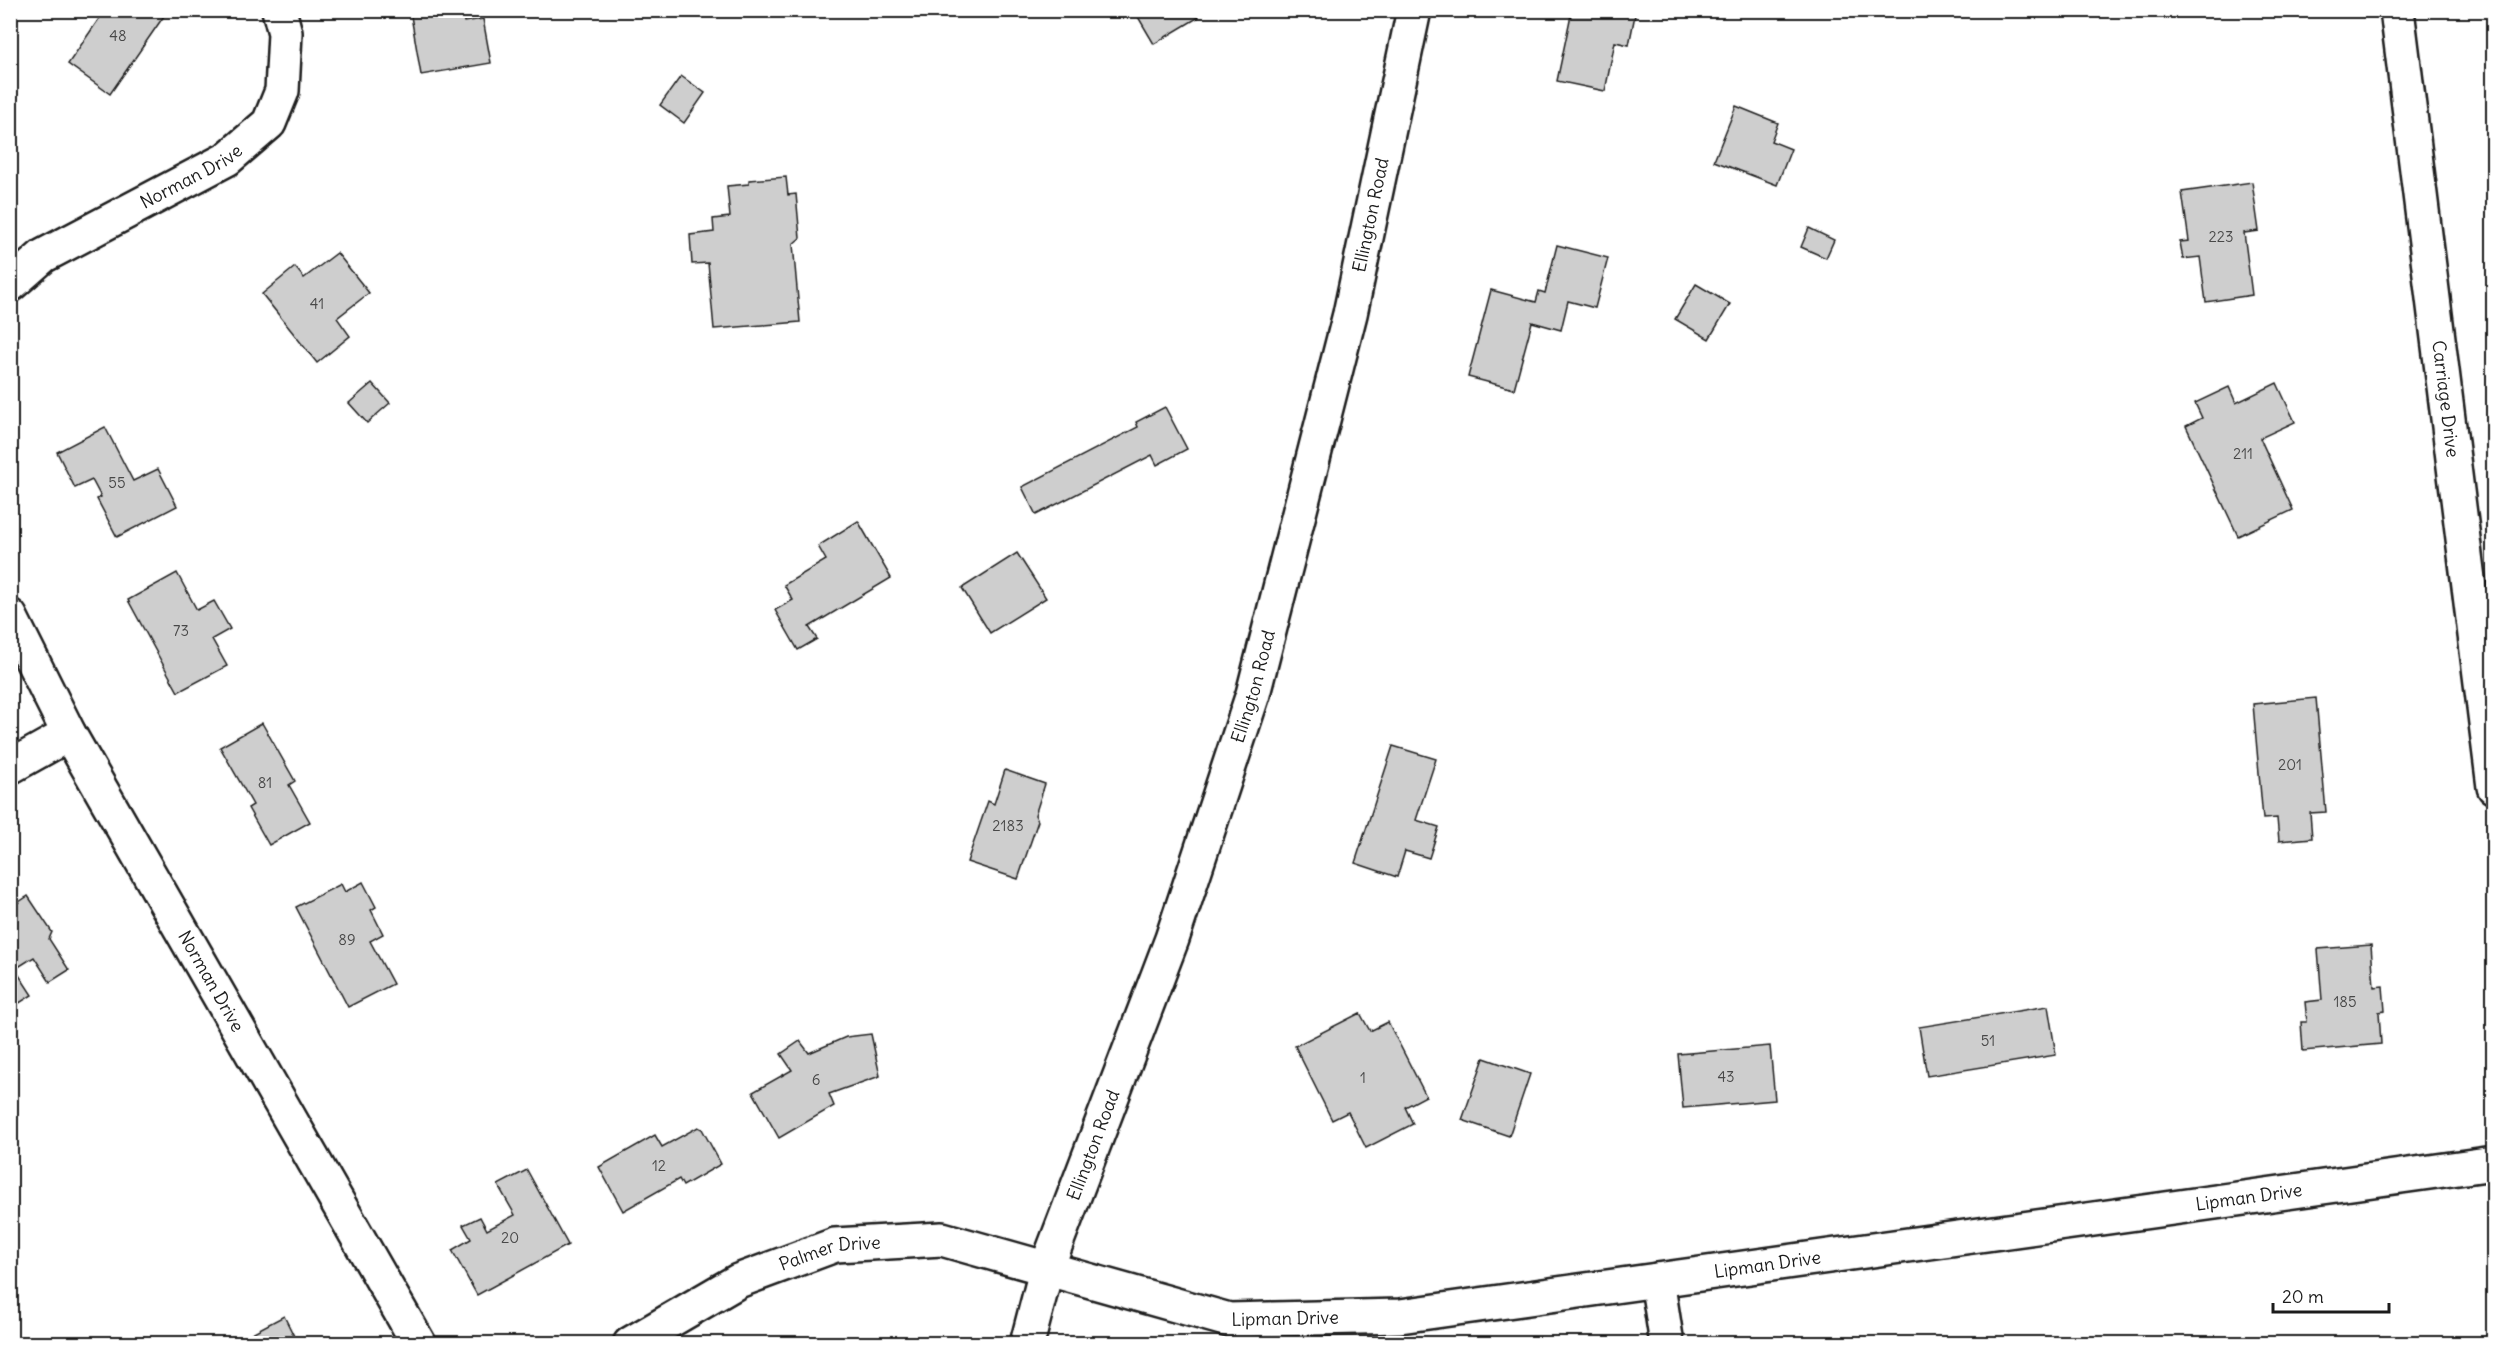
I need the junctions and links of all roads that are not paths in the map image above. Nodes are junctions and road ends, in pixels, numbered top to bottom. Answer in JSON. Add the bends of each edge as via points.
{"nodes":[{"id":1,"x":279,"y":10,"type":"edge"},
{"id":2,"x":1414,"y":10,"type":"edge"},
{"id":3,"x":2397,"y":10,"type":"edge"},
{"id":4,"x":10,"y":285,"type":"edge"},
{"id":5,"x":10,"y":616,"type":"edge"},
{"id":6,"x":69,"y":734,"type":"junction"},
{"id":7,"x":10,"y":766,"type":"edge"},
{"id":8,"x":2493,"y":788,"type":"edge"},
{"id":9,"x":2493,"y":1164,"type":"edge"},
{"id":10,"x":1047,"y":1267,"type":"junction"},
{"id":11,"x":1657,"y":1280,"type":"junction"},
{"id":12,"x":419,"y":1344,"type":"edge"},
{"id":13,"x":630,"y":1344,"type":"edge"},
{"id":14,"x":1027,"y":1344,"type":"edge"},
{"id":15,"x":1667,"y":1344,"type":"edge"}],
"edges":[{"from":1,"to":4,"type":"street","name":"Norman Drive","via":[[285,33],[282,91],[268,123],[227,159],[43,256]]},
{"from":2,"to":10,"type":"street","name":"Ellington Road","via":[[1350,314],[1253,694],[1172,939]]},
{"from":3,"to":8,"type":"street","name":"Carriage Drive"},
{"from":5,"to":6,"type":"street","name":"Norman Drive"},
{"from":6,"to":7,"type":"street"},
{"from":6,"to":12,"type":"street","name":"Norman Drive"},
{"from":9,"to":11,"type":"street","name":"Lipman Drive"},
{"from":10,"to":11,"type":"street","name":"Lipman Drive","via":[[1229,1320],[1400,1316]]},
{"from":10,"to":13,"type":"street","name":"Palmer Drive","via":[[942,1239],[835,1245],[738,1281]]},
{"from":10,"to":14,"type":"street","name":"Ellington Road"},
{"from":11,"to":15,"type":"street"}]}
